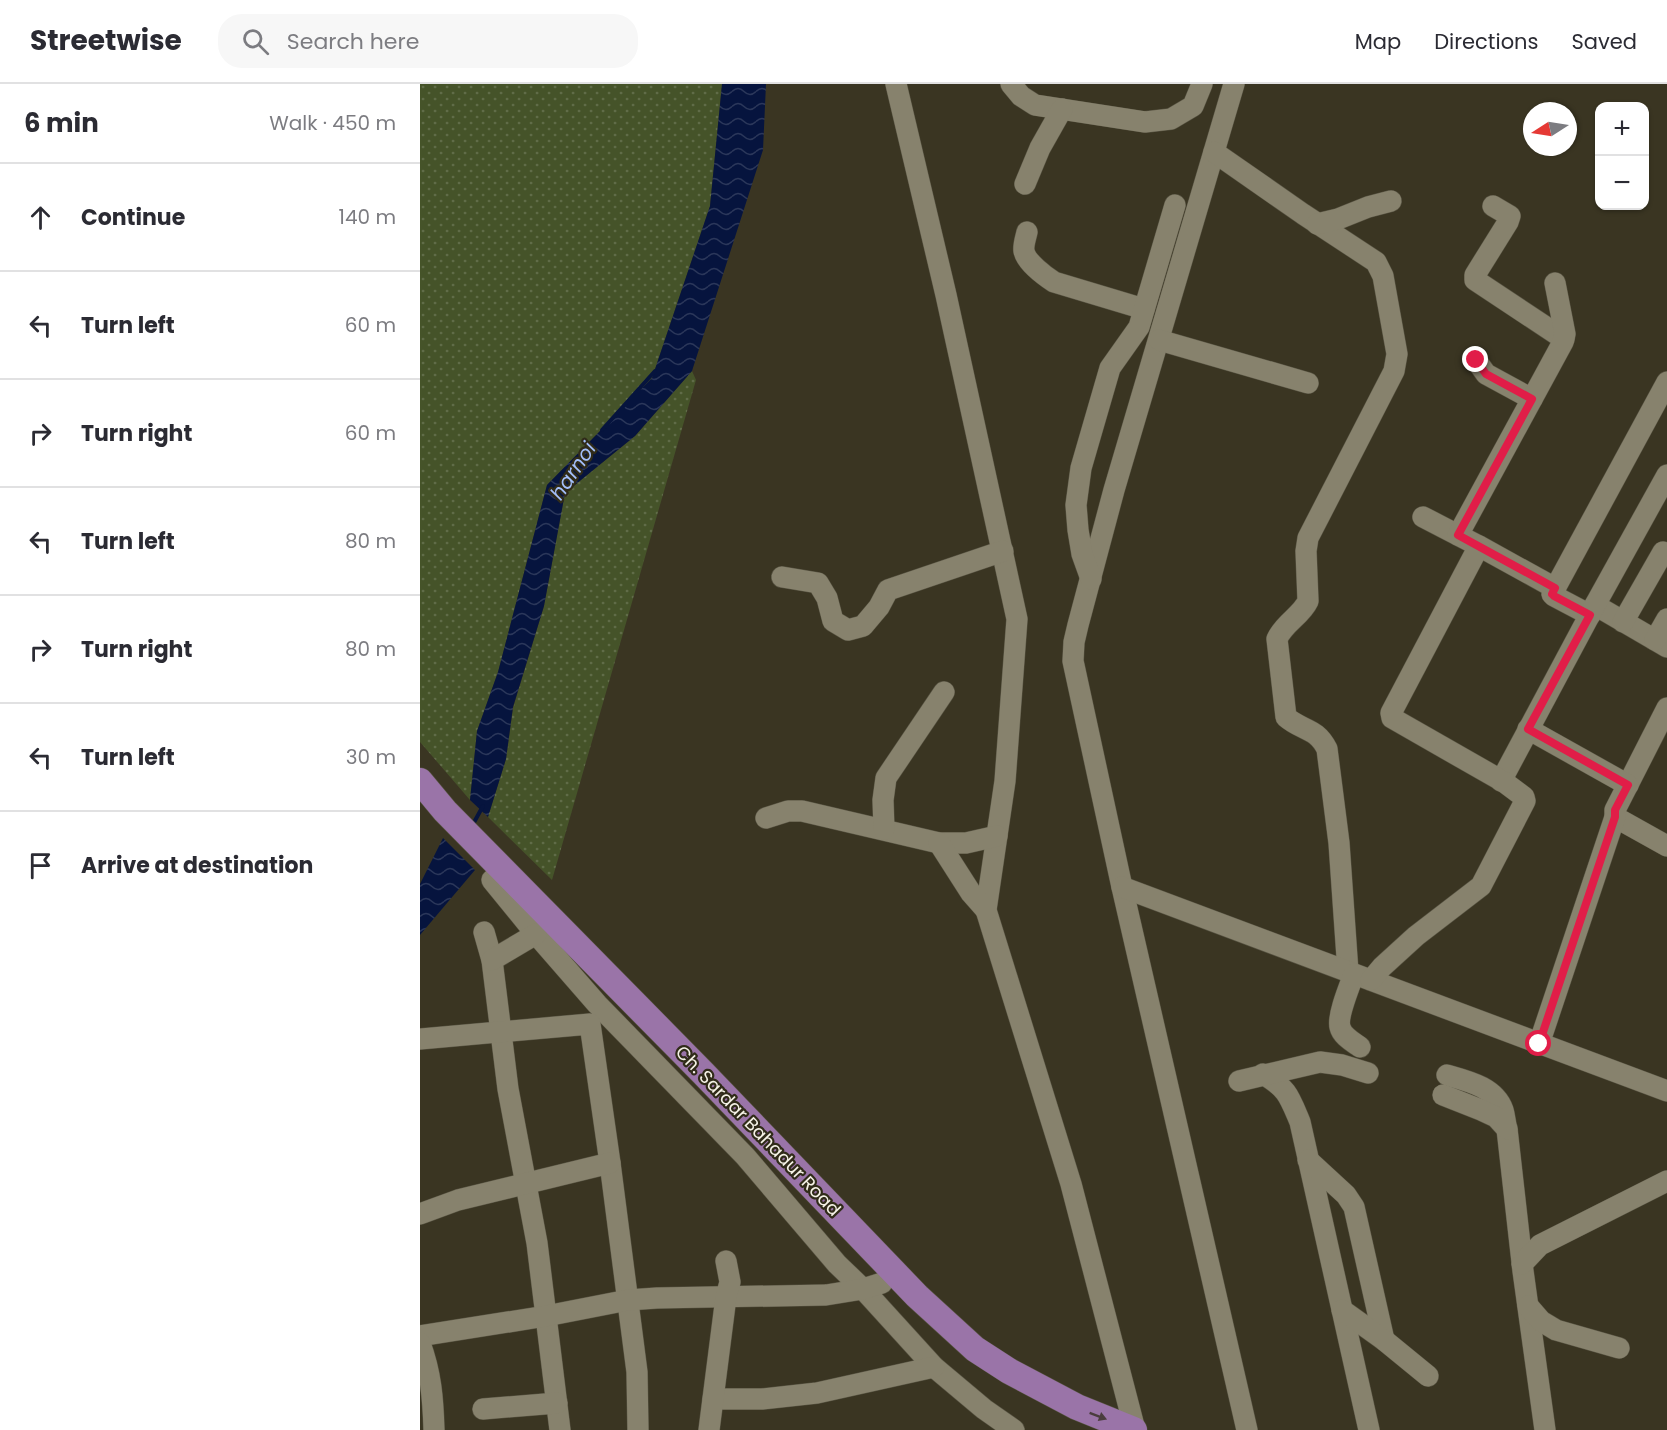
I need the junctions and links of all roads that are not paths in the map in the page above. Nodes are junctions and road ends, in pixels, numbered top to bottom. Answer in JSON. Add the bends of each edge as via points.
{"nodes":[{"id":1,"x":896,"y":84,"type":"edge"},
{"id":2,"x":1011,"y":84,"type":"edge"},
{"id":3,"x":1202,"y":84,"type":"edge"},
{"id":4,"x":1234,"y":84,"type":"edge"},
{"id":5,"x":1062,"y":109,"type":"junction"},
{"id":6,"x":1214,"y":152,"type":"junction"},
{"id":7,"x":1024,"y":184,"type":"dead end"},
{"id":8,"x":1391,"y":201,"type":"dead end"},
{"id":9,"x":1175,"y":205,"type":"dead end"},
{"id":10,"x":1493,"y":206,"type":"dead end"},
{"id":11,"x":1317,"y":224,"type":"junction"},
{"id":12,"x":1027,"y":232,"type":"dead end"},
{"id":13,"x":1555,"y":283,"type":"dead end"},
{"id":14,"x":1144,"y":309,"type":"junction"},
{"id":15,"x":1564,"y":339,"type":"junction"},
{"id":16,"x":1159,"y":340,"type":"junction"},
{"id":17,"x":1476,"y":360,"type":"dead end"},
{"id":18,"x":1667,"y":382,"type":"edge"},
{"id":19,"x":1308,"y":383,"type":"dead end"},
{"id":20,"x":1532,"y":399,"type":"junction"},
{"id":21,"x":1667,"y":476,"type":"edge"},
{"id":22,"x":1423,"y":517,"type":"dead end"},
{"id":23,"x":1458,"y":535,"type":"junction"},
{"id":24,"x":1479,"y":546,"type":"junction"},
{"id":25,"x":1003,"y":551,"type":"junction"},
{"id":26,"x":1663,"y":552,"type":"dead end"},
{"id":27,"x":782,"y":577,"type":"dead end"},
{"id":28,"x":1090,"y":579,"type":"junction"},
{"id":29,"x":1555,"y":588,"type":"junction"},
{"id":30,"x":1592,"y":610,"type":"junction"},
{"id":31,"x":1667,"y":619,"type":"edge"},
{"id":32,"x":1623,"y":622,"type":"junction"},
{"id":33,"x":1661,"y":644,"type":"edge"},
{"id":34,"x":944,"y":692,"type":"dead end"},
{"id":35,"x":1667,"y":708,"type":"edge"},
{"id":36,"x":1528,"y":729,"type":"junction"},
{"id":37,"x":420,"y":781,"type":"edge"},
{"id":38,"x":1501,"y":781,"type":"junction"},
{"id":39,"x":1628,"y":785,"type":"junction"},
{"id":40,"x":420,"y":800,"type":"edge"},
{"id":41,"x":1615,"y":817,"type":"junction"},
{"id":42,"x":442,"y":818,"type":"junction"},
{"id":43,"x":766,"y":818,"type":"dead end"},
{"id":44,"x":884,"y":829,"type":"junction"},
{"id":45,"x":997,"y":836,"type":"junction"},
{"id":46,"x":939,"y":843,"type":"junction"},
{"id":47,"x":1667,"y":846,"type":"edge"},
{"id":48,"x":486,"y":865,"type":"junction"},
{"id":49,"x":1122,"y":887,"type":"junction"},
{"id":50,"x":986,"y":910,"type":"junction"},
{"id":51,"x":484,"y":932,"type":"dead end"},
{"id":52,"x":536,"y":934,"type":"junction"},
{"id":53,"x":492,"y":960,"type":"junction"},
{"id":54,"x":1358,"y":975,"type":"junction"},
{"id":55,"x":594,"y":1014,"type":"junction"},
{"id":56,"x":501,"y":1032,"type":"junction"},
{"id":57,"x":420,"y":1039,"type":"edge"},
{"id":58,"x":1539,"y":1044,"type":"junction"},
{"id":59,"x":1360,"y":1047,"type":"dead end"},
{"id":60,"x":1368,"y":1073,"type":"dead end"},
{"id":61,"x":1263,"y":1074,"type":"junction"},
{"id":62,"x":1239,"y":1081,"type":"dead end"},
{"id":63,"x":1445,"y":1085,"type":"dead end"},
{"id":64,"x":1667,"y":1091,"type":"edge"},
{"id":65,"x":1308,"y":1160,"type":"junction"},
{"id":66,"x":610,"y":1163,"type":"junction"},
{"id":67,"x":1667,"y":1181,"type":"edge"},
{"id":68,"x":526,"y":1184,"type":"junction"},
{"id":69,"x":420,"y":1214,"type":"edge"},
{"id":70,"x":726,"y":1261,"type":"dead end"},
{"id":71,"x":1522,"y":1264,"type":"junction"},
{"id":72,"x":873,"y":1286,"type":"junction"},
{"id":73,"x":726,"y":1297,"type":"junction"},
{"id":74,"x":628,"y":1300,"type":"junction"},
{"id":75,"x":1528,"y":1306,"type":"junction"},
{"id":76,"x":1342,"y":1310,"type":"junction"},
{"id":77,"x":546,"y":1316,"type":"junction"},
{"id":78,"x":420,"y":1336,"type":"edge"},
{"id":79,"x":1384,"y":1340,"type":"junction"},
{"id":80,"x":420,"y":1343,"type":"edge"},
{"id":81,"x":1619,"y":1348,"type":"dead end"},
{"id":82,"x":934,"y":1367,"type":"junction"},
{"id":83,"x":1428,"y":1376,"type":"dead end"},
{"id":84,"x":713,"y":1399,"type":"junction"},
{"id":85,"x":557,"y":1403,"type":"junction"},
{"id":86,"x":483,"y":1408,"type":"dead end"},
{"id":87,"x":434,"y":1430,"type":"edge"},
{"id":88,"x":560,"y":1430,"type":"edge"},
{"id":89,"x":638,"y":1430,"type":"edge"},
{"id":90,"x":709,"y":1430,"type":"edge"},
{"id":91,"x":1014,"y":1430,"type":"edge"},
{"id":92,"x":1085,"y":1430,"type":"edge"},
{"id":93,"x":1135,"y":1430,"type":"edge"},
{"id":94,"x":1247,"y":1430,"type":"edge"},
{"id":95,"x":1369,"y":1430,"type":"edge"},
{"id":96,"x":1545,"y":1430,"type":"edge"}],
"edges":[{"from":1,"to":25,"type":"street"},
{"from":2,"to":5,"type":"street","via":[[1035,105]]},
{"from":3,"to":5,"type":"street","via":[[1192,106],[1171,119],[1145,122]]},
{"from":4,"to":6,"type":"street"},
{"from":5,"to":7,"type":"street"},
{"from":6,"to":11,"type":"street"},
{"from":6,"to":16,"type":"street"},
{"from":8,"to":11,"type":"street"},
{"from":9,"to":14,"type":"street"},
{"from":10,"to":15,"type":"street","via":[[1510,216],[1475,280]]},
{"from":11,"to":54,"type":"street","via":[[1376,262],[1383,276],[1397,354],[1394,371],[1308,538],[1308,601],[1277,639],[1286,717],[1313,731],[1327,749]]},
{"from":12,"to":14,"type":"street","via":[[1027,258],[1054,282]]},
{"from":13,"to":15,"type":"street"},
{"from":14,"to":28,"type":"street","via":[[1139,327],[1110,368],[1081,468],[1076,505],[1078,530]]},
{"from":15,"to":20,"type":"street"},
{"from":16,"to":19,"type":"street"},
{"from":16,"to":28,"type":"street"},
{"from":17,"to":20,"type":"street","via":[[1486,374]]},
{"from":18,"to":29,"type":"street"},
{"from":20,"to":23,"type":"street"},
{"from":21,"to":30,"type":"street"},
{"from":22,"to":23,"type":"street"},
{"from":23,"to":24,"type":"street"},
{"from":24,"to":29,"type":"street"},
{"from":24,"to":38,"type":"street","via":[[1391,713],[1392,718]]},
{"from":25,"to":27,"type":"street","via":[[888,590],[863,626],[848,630],[833,621],[818,583]]},
{"from":25,"to":45,"type":"street","via":[[1017,619]]},
{"from":26,"to":32,"type":"street"},
{"from":28,"to":49,"type":"street","via":[[1073,661]]},
{"from":29,"to":30,"type":"street","via":[[1554,596]]},
{"from":30,"to":32,"type":"street"},
{"from":30,"to":36,"type":"street"},
{"from":31,"to":33,"type":"street"},
{"from":32,"to":33,"type":"street"},
{"from":34,"to":44,"type":"street","via":[[886,778]]},
{"from":35,"to":39,"type":"street"},
{"from":36,"to":38,"type":"street"},
{"from":36,"to":39,"type":"street"},
{"from":37,"to":42,"type":"main road","name":"Ch. Sardar Bahadur Road"},
{"from":38,"to":54,"type":"street","via":[[1525,801],[1481,886],[1382,967]]},
{"from":39,"to":41,"type":"street"},
{"from":40,"to":42,"type":"main road","name":"Ch. Sardar Bahadur Road"},
{"from":41,"to":47,"type":"street"},
{"from":41,"to":58,"type":"street"},
{"from":42,"to":48,"type":"main road","name":"Ch. Sardar Bahadur Road"},
{"from":43,"to":44,"type":"street","via":[[802,811]]},
{"from":44,"to":46,"type":"street"},
{"from":45,"to":46,"type":"street","via":[[966,843]]},
{"from":45,"to":50,"type":"street"},
{"from":46,"to":50,"type":"street"},
{"from":48,"to":52,"type":"street"},
{"from":48,"to":72,"type":"main road","name":"Ch. Sardar Bahadur Road","via":[[811,1206]]},
{"from":48,"to":93,"type":"main road","name":"Ch. Sardar Bahadur Road","one_way":true,"via":[[703,1073],[916,1296],[975,1349],[1077,1407]]},
{"from":49,"to":54,"type":"street"},
{"from":49,"to":94,"type":"street"},
{"from":50,"to":93,"type":"street","via":[[1071,1185]]},
{"from":51,"to":53,"type":"street"},
{"from":52,"to":53,"type":"street"},
{"from":52,"to":55,"type":"street"},
{"from":53,"to":56,"type":"street"},
{"from":54,"to":58,"type":"street"},
{"from":54,"to":59,"type":"street","via":[[1339,1026],[1345,1037]]},
{"from":55,"to":56,"type":"street"},
{"from":55,"to":66,"type":"street"},
{"from":55,"to":72,"type":"street","via":[[745,1156],[837,1264]]},
{"from":56,"to":57,"type":"street"},
{"from":56,"to":68,"type":"street"},
{"from":58,"to":64,"type":"street"},
{"from":60,"to":61,"type":"street","via":[[1320,1062]]},
{"from":61,"to":62,"type":"street"},
{"from":61,"to":65,"type":"street","via":[[1288,1094],[1300,1122]]},
{"from":63,"to":71,"type":"street","via":[[1496,1117],[1507,1129]]},
{"from":65,"to":76,"type":"street"},
{"from":65,"to":79,"type":"street","via":[[1354,1206]]},
{"from":66,"to":68,"type":"street"},
{"from":66,"to":74,"type":"street"},
{"from":67,"to":71,"type":"street","via":[[1540,1245]]},
{"from":68,"to":69,"type":"street","via":[[458,1200]]},
{"from":68,"to":77,"type":"street"},
{"from":70,"to":73,"type":"street","via":[[730,1282]]},
{"from":71,"to":75,"type":"street"},
{"from":72,"to":73,"type":"street","via":[[825,1295]]},
{"from":72,"to":82,"type":"street"},
{"from":72,"to":92,"type":"main road","name":"Ch. Sardar Bahadur Road","via":[[999,1384]]},
{"from":73,"to":74,"type":"street"},
{"from":73,"to":84,"type":"street"},
{"from":74,"to":77,"type":"street"},
{"from":74,"to":89,"type":"street","via":[[637,1372]]},
{"from":75,"to":81,"type":"street","via":[[1556,1330]]},
{"from":75,"to":96,"type":"street"},
{"from":76,"to":79,"type":"street"},
{"from":76,"to":95,"type":"street"},
{"from":77,"to":78,"type":"street"},
{"from":77,"to":85,"type":"street"},
{"from":79,"to":83,"type":"street"},
{"from":80,"to":87,"type":"street","via":[[428,1364]]},
{"from":82,"to":84,"type":"street","via":[[817,1393]]},
{"from":82,"to":91,"type":"street"},
{"from":84,"to":90,"type":"street"},
{"from":85,"to":86,"type":"street"},
{"from":85,"to":88,"type":"street"}]}
